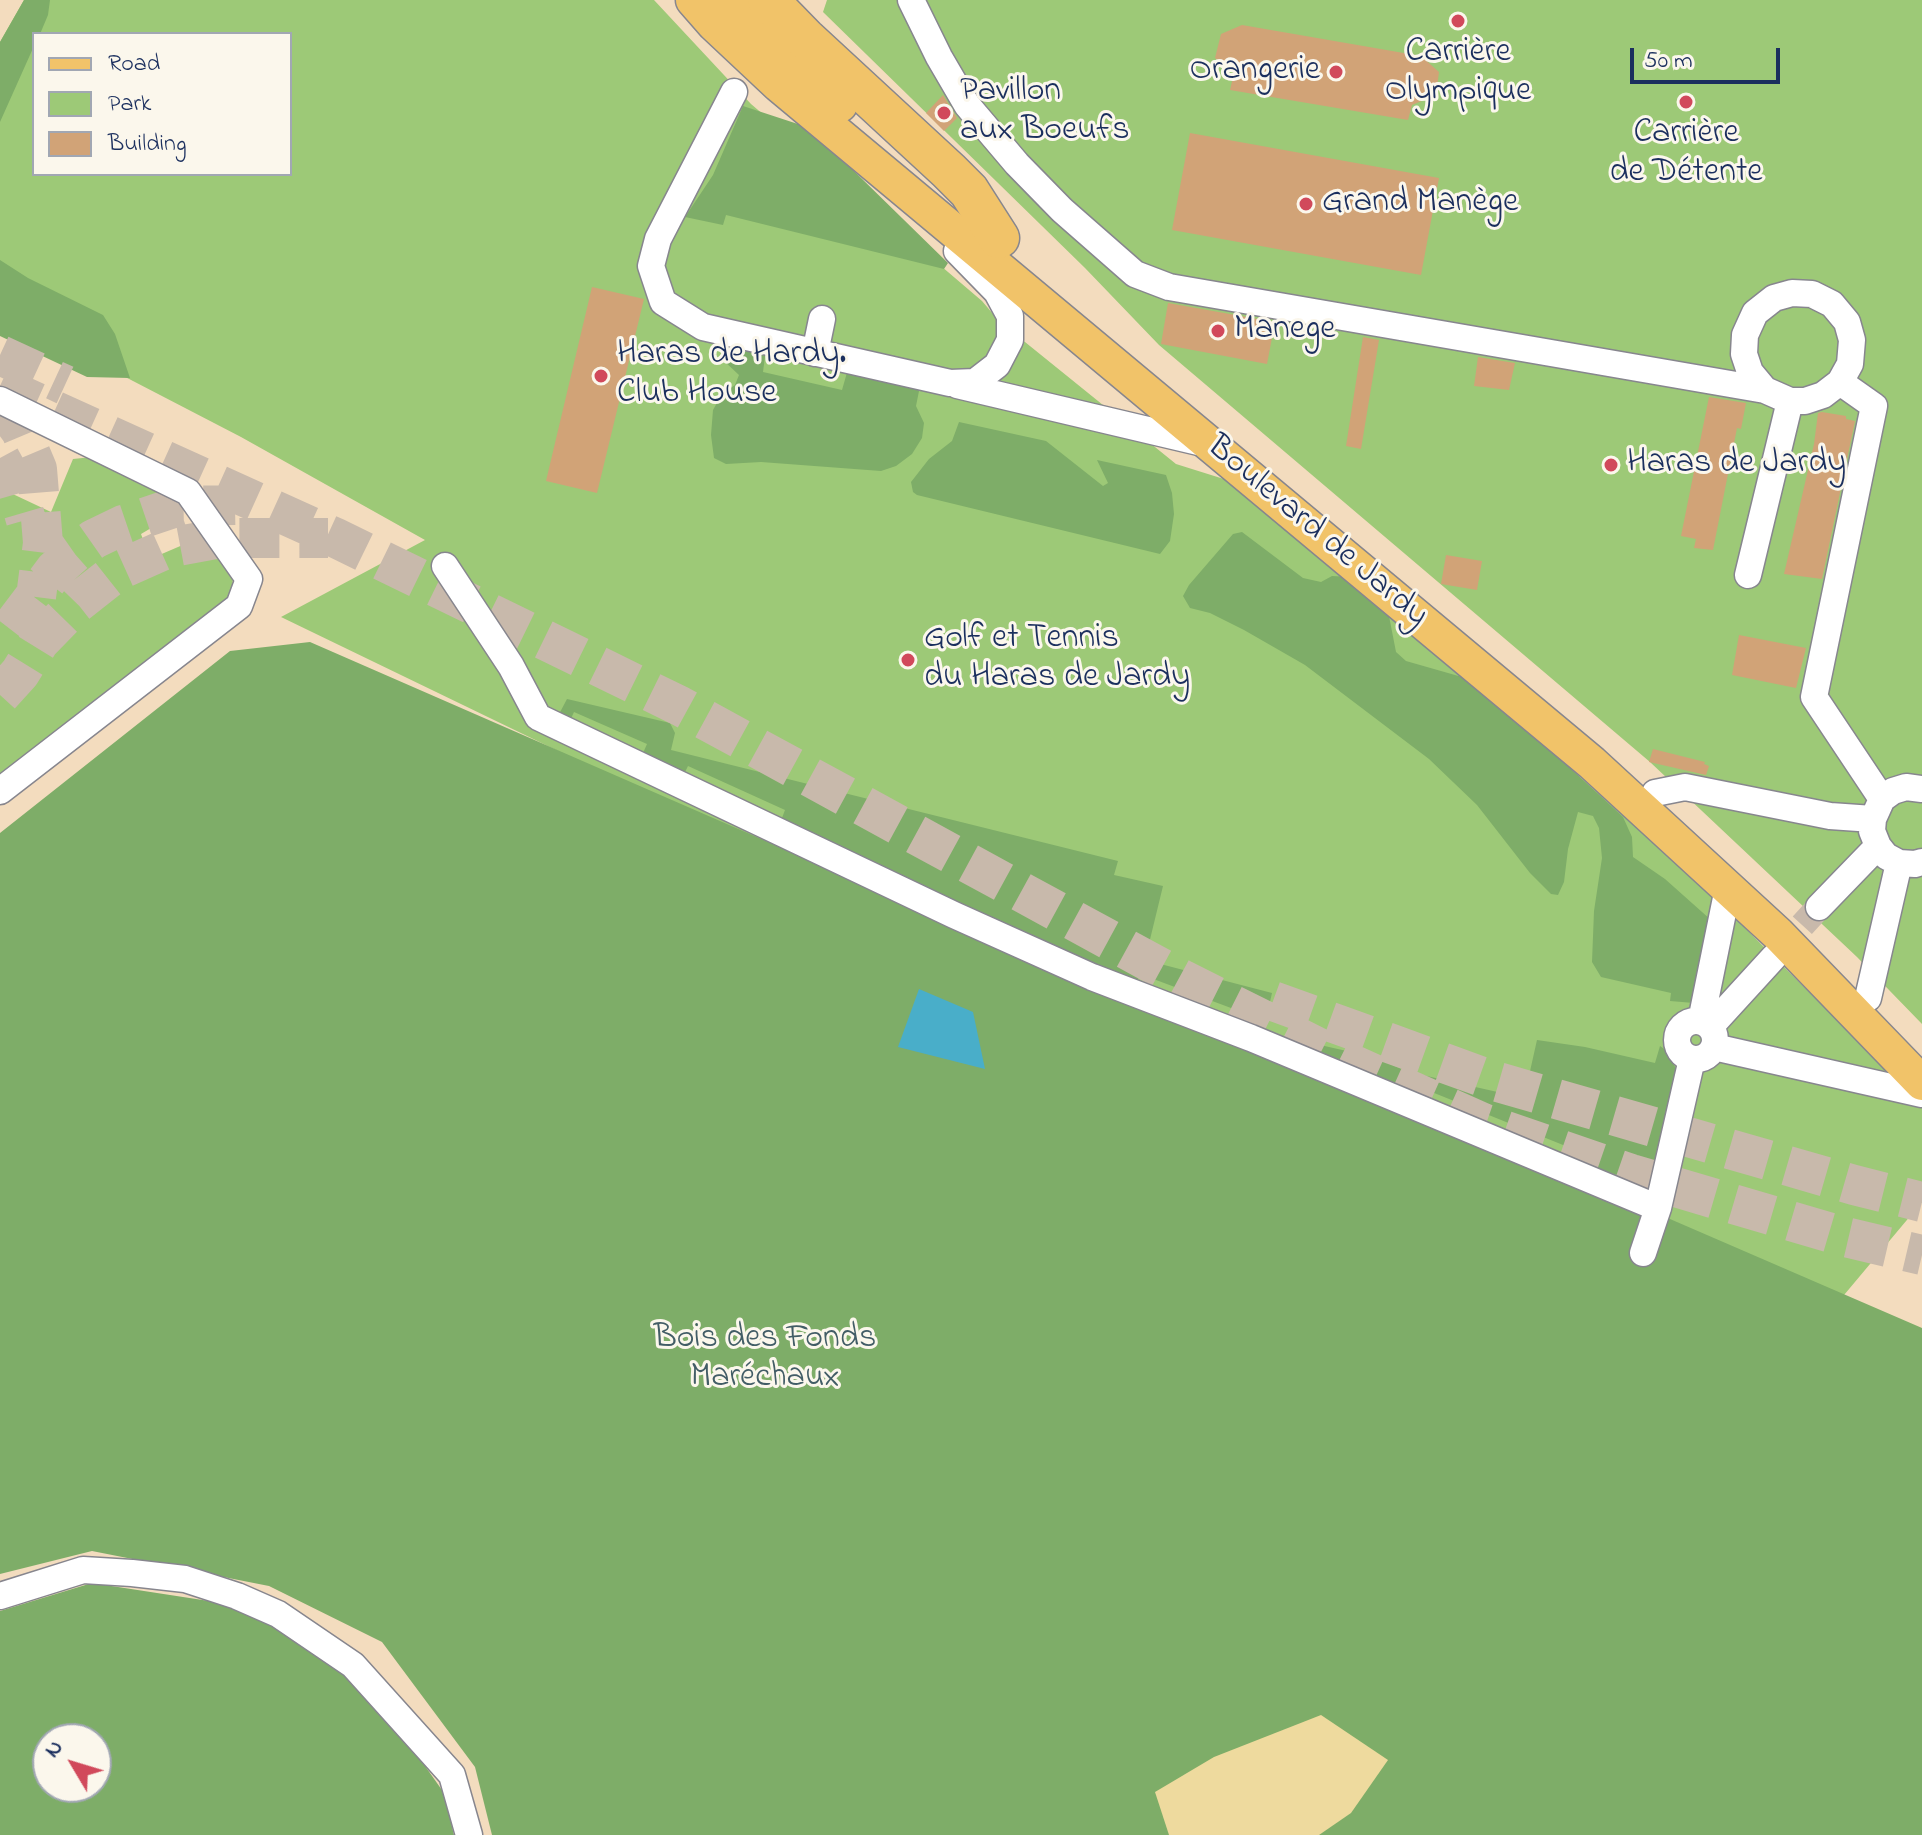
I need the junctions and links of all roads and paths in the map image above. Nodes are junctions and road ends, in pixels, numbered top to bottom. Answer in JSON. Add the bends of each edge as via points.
{"nodes":[{"id":1,"x":693,"y":0,"type":"edge"},
{"id":2,"x":729,"y":0,"type":"edge"},
{"id":3,"x":768,"y":0,"type":"edge"},
{"id":4,"x":911,"y":0,"type":"edge"},
{"id":5,"x":805,"y":76,"type":"junction"},
{"id":6,"x":858,"y":87,"type":"junction"},
{"id":7,"x":734,"y":92,"type":"dead end"},
{"id":8,"x":849,"y":144,"type":"junction"},
{"id":9,"x":999,"y":238,"type":"junction"},
{"id":10,"x":822,"y":319,"type":"dead end"},
{"id":11,"x":815,"y":353,"type":"junction"},
{"id":12,"x":962,"y":382,"type":"junction"},
{"id":13,"x":1840,"y":382,"type":"junction"},
{"id":14,"x":1765,"y":390,"type":"junction"},
{"id":15,"x":0,"y":400,"type":"edge"},
{"id":16,"x":1790,"y":401,"type":"junction"},
{"id":17,"x":1211,"y":445,"type":"junction"},
{"id":18,"x":445,"y":566,"type":"dead end"},
{"id":19,"x":1748,"y":575,"type":"dead end"},
{"id":20,"x":1922,"y":789,"type":"edge"},
{"id":21,"x":0,"y":791,"type":"edge"},
{"id":22,"x":1655,"y":793,"type":"junction"},
{"id":23,"x":1877,"y":809,"type":"junction"},
{"id":24,"x":1878,"y":846,"type":"junction"},
{"id":25,"x":1911,"y":862,"type":"edge"},
{"id":26,"x":1728,"y":888,"type":"junction"},
{"id":27,"x":1819,"y":907,"type":"tunnel mouth"},
{"id":28,"x":1774,"y":957,"type":"tunnel mouth"},
{"id":29,"x":1868,"y":998,"type":"junction"},
{"id":30,"x":1704,"y":1038,"type":"junction"},
{"id":31,"x":1922,"y":1054,"type":"edge"},
{"id":32,"x":1922,"y":1083,"type":"edge"},
{"id":33,"x":1922,"y":1094,"type":"edge"},
{"id":34,"x":1658,"y":1208,"type":"junction"},
{"id":35,"x":1643,"y":1253,"type":"dead end"},
{"id":36,"x":0,"y":1596,"type":"edge"},
{"id":37,"x":469,"y":1835,"type":"edge"}],
"edges":[{"from":1,"to":8,"type":"main road","name":"Boulevard de Jardy","via":[[779,85]]},
{"from":2,"to":5,"type":"main road","name":"Boulevard de Jardy"},
{"from":3,"to":6,"type":"highway"},
{"from":4,"to":14,"type":"street","via":[[967,105],[1062,210],[1135,274],[1227,298]]},
{"from":5,"to":6,"type":"street","via":[[833,77]]},
{"from":5,"to":9,"type":"main road","name":"Boulevard de Jardy"},
{"from":6,"to":9,"type":"highway","via":[[969,191]]},
{"from":7,"to":11,"type":"street","via":[[658,239],[651,266],[663,302],[703,327]]},
{"from":8,"to":12,"type":"street","via":[[997,292],[1010,316],[1010,340],[997,365]]},
{"from":8,"to":17,"type":"main road","name":"Boulevard de Jardy"},
{"from":9,"to":22,"type":"main road","name":"Boulevard de Jardy"},
{"from":10,"to":11,"type":"street"},
{"from":11,"to":12,"type":"street"},
{"from":12,"to":17,"type":"street"},
{"from":13,"to":14,"type":"street","via":[[1850,364],[1847,322],[1827,301],[1792,293],[1774,298],[1755,313],[1745,335],[1750,372]]},
{"from":13,"to":16,"type":"street","via":[[1823,395]]},
{"from":13,"to":23,"type":"street","via":[[1874,406],[1814,697]]},
{"from":14,"to":16,"type":"street"},
{"from":15,"to":21,"type":"street","via":[[188,492],[249,579],[239,606]]},
{"from":16,"to":19,"type":"street"},
{"from":17,"to":26,"type":"main road","name":"Boulevard de Jardy","via":[[1592,763]]},
{"from":18,"to":34,"type":"street","via":[[538,717],[1092,977]]},
{"from":20,"to":23,"type":"street","via":[[1893,791]]},
{"from":22,"to":23,"type":"street","via":[[1685,787],[1830,816]]},
{"from":22,"to":29,"type":"main road","name":"Boulevard de Jardy","via":[[1793,919]]},
{"from":23,"to":24,"type":"street","via":[[1872,831]]},
{"from":24,"to":25,"type":"street","via":[[1886,856]]},
{"from":24,"to":27,"type":"street"},
{"from":25,"to":29,"type":"street"},
{"from":26,"to":30,"type":"street"},
{"from":26,"to":32,"type":"main road","name":"Boulevard de Jardy"},
{"from":28,"to":30,"type":"street"},
{"from":29,"to":31,"type":"main road","name":"Boulevard de Jardy"},
{"from":30,"to":33,"type":"street"},
{"from":30,"to":34,"type":"street"},
{"from":34,"to":35,"type":"street"},
{"from":36,"to":37,"type":"street","via":[[83,1570],[132,1573],[185,1579],[278,1614],[353,1665],[452,1775]]}]}
